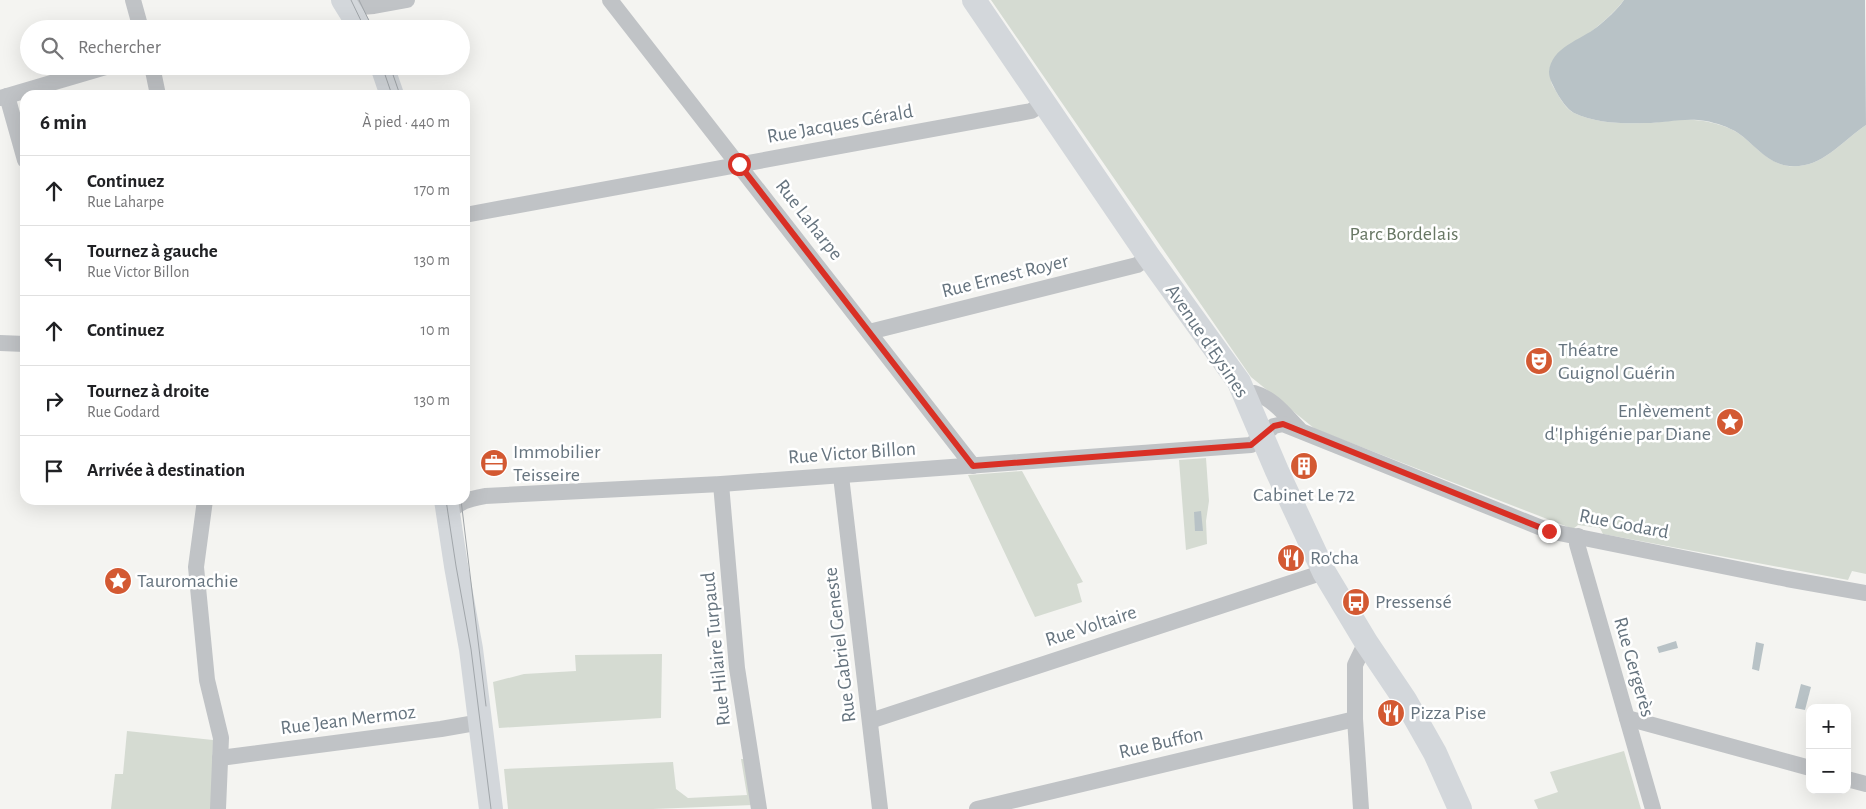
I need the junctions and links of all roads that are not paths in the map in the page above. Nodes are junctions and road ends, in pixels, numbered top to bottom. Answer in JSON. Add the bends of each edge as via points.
{"nodes":[{"id":1,"x":133,"y":0,"type":"edge"},
{"id":2,"x":407,"y":0,"type":"edge"},
{"id":3,"x":610,"y":0,"type":"edge"},
{"id":4,"x":974,"y":0,"type":"edge"},
{"id":5,"x":345,"y":4,"type":"edge"},
{"id":6,"x":139,"y":20,"type":"edge"},
{"id":7,"x":355,"y":20,"type":"edge"},
{"id":8,"x":78,"y":75,"type":"edge"},
{"id":9,"x":154,"y":75,"type":"edge"},
{"id":10,"x":385,"y":75,"type":"edge"},
{"id":11,"x":27,"y":90,"type":"edge"},
{"id":12,"x":157,"y":90,"type":"edge"},
{"id":13,"x":390,"y":90,"type":"edge"},
{"id":14,"x":20,"y":92,"type":"edge"},
{"id":15,"x":3,"y":97,"type":"edge"},
{"id":16,"x":1043,"y":104,"type":"junction"},
{"id":17,"x":20,"y":146,"type":"edge"},
{"id":18,"x":739,"y":164,"type":"junction"},
{"id":19,"x":470,"y":214,"type":"edge"},
{"id":20,"x":1148,"y":257,"type":"junction"},
{"id":21,"x":869,"y":332,"type":"junction"},
{"id":22,"x":0,"y":343,"type":"edge"},
{"id":23,"x":20,"y":344,"type":"edge"},
{"id":24,"x":1246,"y":397,"type":"junction"},
{"id":25,"x":1300,"y":430,"type":"junction"},
{"id":26,"x":1262,"y":436,"type":"junction"},
{"id":27,"x":973,"y":466,"type":"junction"},
{"id":28,"x":841,"y":476,"type":"junction"},
{"id":29,"x":721,"y":484,"type":"junction"},
{"id":30,"x":470,"y":499,"type":"edge"},
{"id":31,"x":204,"y":505,"type":"edge"},
{"id":32,"x":447,"y":507,"type":"edge"},
{"id":33,"x":1578,"y":536,"type":"junction"},
{"id":34,"x":1324,"y":572,"type":"junction"},
{"id":35,"x":1866,"y":593,"type":"edge"},
{"id":36,"x":1366,"y":642,"type":"junction"},
{"id":37,"x":1627,"y":718,"type":"junction"},
{"id":38,"x":1355,"y":719,"type":"junction"},
{"id":39,"x":480,"y":722,"type":"junction"},
{"id":40,"x":870,"y":722,"type":"junction"},
{"id":41,"x":220,"y":758,"type":"junction"},
{"id":42,"x":1806,"y":767,"type":"edge"},
{"id":43,"x":1851,"y":780,"type":"edge"},
{"id":44,"x":1866,"y":784,"type":"edge"},
{"id":45,"x":218,"y":809,"type":"edge"},
{"id":46,"x":491,"y":809,"type":"edge"},
{"id":47,"x":758,"y":809,"type":"edge"},
{"id":48,"x":880,"y":809,"type":"edge"},
{"id":49,"x":977,"y":809,"type":"edge"},
{"id":50,"x":1361,"y":809,"type":"edge"},
{"id":51,"x":1460,"y":809,"type":"edge"},
{"id":52,"x":1653,"y":809,"type":"edge"}],
"edges":[{"from":1,"to":6,"type":"street"},
{"from":2,"to":5,"type":"street","via":[[374,6]]},
{"from":3,"to":18,"type":"street","name":"Rue Laharpe"},
{"from":4,"to":16,"type":"street","name":"Avenue d'Eysines"},
{"from":5,"to":7,"type":"street"},
{"from":8,"to":11,"type":"street"},
{"from":9,"to":12,"type":"street"},
{"from":10,"to":13,"type":"street"},
{"from":14,"to":15,"type":"street"},
{"from":15,"to":17,"type":"street"},
{"from":16,"to":18,"type":"street","name":"Rue Jacques Gérald","via":[[1031,111]]},
{"from":16,"to":20,"type":"street","name":"Avenue d'Eysines"},
{"from":18,"to":19,"type":"street","name":"Rue Jacques Gérald"},
{"from":18,"to":21,"type":"street","name":"Rue Laharpe"},
{"from":20,"to":21,"type":"street","name":"Rue Ernest Royer","via":[[1137,265]]},
{"from":20,"to":24,"type":"street","name":"Avenue d'Eysines","via":[[1230,368]]},
{"from":21,"to":27,"type":"street","name":"Rue Laharpe"},
{"from":22,"to":23,"type":"street"},
{"from":24,"to":25,"type":"street","via":[[1254,393],[1262,395]]},
{"from":24,"to":26,"type":"street","name":"Avenue d'Eysines"},
{"from":25,"to":26,"type":"street","name":"Rue Victor Billon","via":[[1283,424],[1274,426]]},
{"from":25,"to":33,"type":"street","name":"Rue Godard","via":[[1549,531]]},
{"from":26,"to":27,"type":"street","name":"Rue Victor Billon","via":[[1251,445]]},
{"from":26,"to":34,"type":"street","name":"Avenue d'Eysines"},
{"from":27,"to":28,"type":"street","name":"Rue Victor Billon"},
{"from":28,"to":29,"type":"street","name":"Rue Victor Billon"},
{"from":28,"to":40,"type":"street","name":"Rue Gabriel Geneste"},
{"from":29,"to":30,"type":"street","name":"Rue Victor Billon"},
{"from":29,"to":47,"type":"street","name":"Rue Hilaire Turpaud","via":[[737,668]]},
{"from":31,"to":41,"type":"street","via":[[196,567],[207,680],[221,738]]},
{"from":32,"to":39,"type":"street"},
{"from":33,"to":35,"type":"street","name":"Rue Godard"},
{"from":33,"to":37,"type":"street","name":"Rue Gergerès","via":[[1576,544]]},
{"from":34,"to":36,"type":"street","name":"Avenue d'Eysines"},
{"from":34,"to":40,"type":"street","name":"Rue Voltaire"},
{"from":36,"to":38,"type":"street","via":[[1355,666]]},
{"from":36,"to":51,"type":"street","name":"Avenue d'Eysines","via":[[1432,746]]},
{"from":37,"to":42,"type":"street"},
{"from":37,"to":52,"type":"street","name":"Rue Gergerès"},
{"from":38,"to":49,"type":"street","name":"Rue Buffon"},
{"from":38,"to":50,"type":"street"},
{"from":39,"to":41,"type":"street","name":"Rue Jean Mermoz"},
{"from":39,"to":46,"type":"street"},
{"from":40,"to":48,"type":"street","name":"Rue Gabriel Geneste"},
{"from":41,"to":45,"type":"street"},
{"from":43,"to":44,"type":"street"}]}
